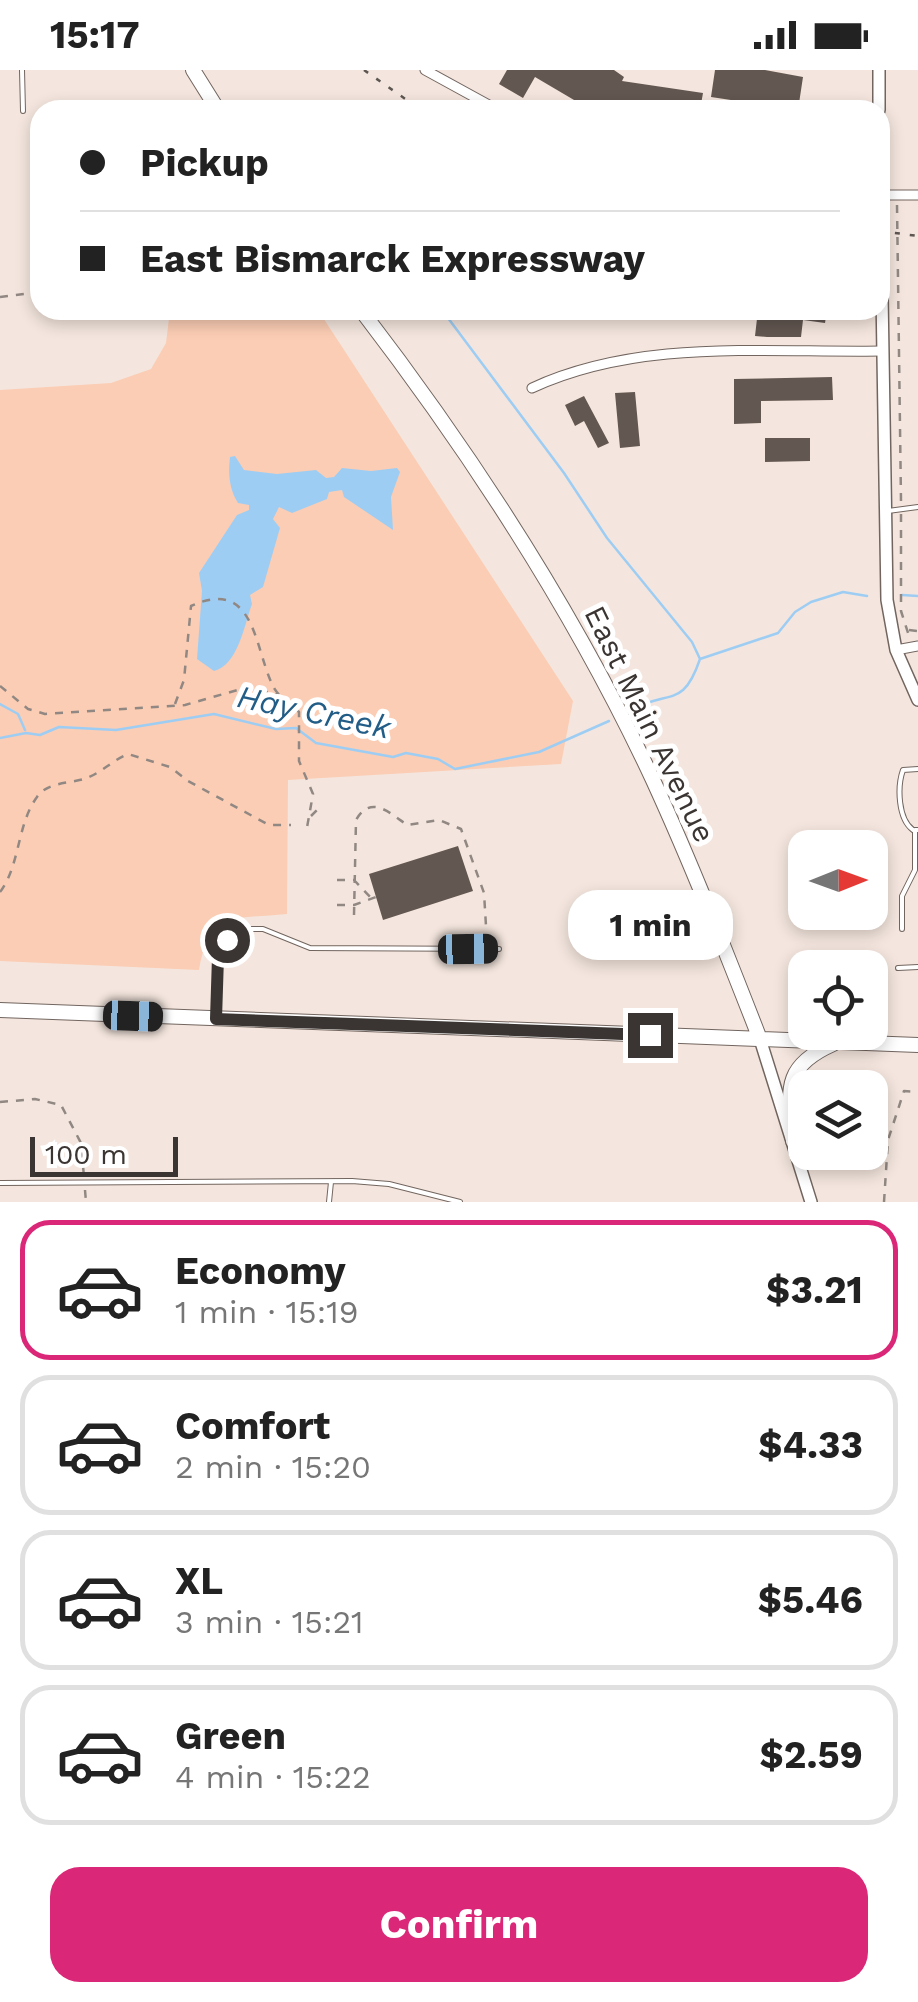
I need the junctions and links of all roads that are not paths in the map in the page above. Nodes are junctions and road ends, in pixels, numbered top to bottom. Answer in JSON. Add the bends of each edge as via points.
{"nodes":[{"id":1,"x":22,"y":70,"type":"edge"},
{"id":2,"x":193,"y":70,"type":"edge"},
{"id":3,"x":425,"y":70,"type":"edge"},
{"id":4,"x":879,"y":70,"type":"edge"},
{"id":5,"x":212,"y":100,"type":"edge"},
{"id":6,"x":480,"y":100,"type":"edge"},
{"id":7,"x":879,"y":100,"type":"edge"},
{"id":8,"x":23,"y":111,"type":"dead end"},
{"id":9,"x":918,"y":195,"type":"edge"},
{"id":10,"x":890,"y":196,"type":"edge"},
{"id":11,"x":368,"y":320,"type":"edge"},
{"id":12,"x":882,"y":320,"type":"edge"},
{"id":13,"x":882,"y":351,"type":"junction"},
{"id":14,"x":532,"y":388,"type":"dead end"},
{"id":15,"x":918,"y":507,"type":"edge"},
{"id":16,"x":885,"y":511,"type":"junction"},
{"id":17,"x":918,"y":646,"type":"edge"},
{"id":18,"x":896,"y":650,"type":"junction"},
{"id":19,"x":918,"y":700,"type":"edge"},
{"id":20,"x":918,"y":769,"type":"edge"},
{"id":21,"x":916,"y":830,"type":"edge"},
{"id":22,"x":902,"y":929,"type":"dead end"},
{"id":23,"x":499,"y":948,"type":"dead end"},
{"id":24,"x":918,"y":967,"type":"edge"},
{"id":25,"x":898,"y":968,"type":"dead end"},
{"id":26,"x":0,"y":1010,"type":"edge"},
{"id":27,"x":216,"y":1019,"type":"junction"},
{"id":28,"x":760,"y":1039,"type":"junction"},
{"id":29,"x":788,"y":1040,"type":"edge"},
{"id":30,"x":888,"y":1045,"type":"edge"},
{"id":31,"x":918,"y":1046,"type":"edge"},
{"id":32,"x":822,"y":1050,"type":"edge"},
{"id":33,"x":796,"y":1070,"type":"edge"},
{"id":34,"x":788,"y":1123,"type":"edge"},
{"id":35,"x":802,"y":1170,"type":"edge"},
{"id":36,"x":332,"y":1181,"type":"junction"},
{"id":37,"x":0,"y":1184,"type":"edge"},
{"id":38,"x":330,"y":1202,"type":"edge"},
{"id":39,"x":460,"y":1202,"type":"edge"},
{"id":40,"x":811,"y":1202,"type":"edge"}],
"edges":[{"from":1,"to":8,"type":"lane"},
{"from":2,"to":5,"type":"main road"},
{"from":3,"to":6,"type":"street"},
{"from":4,"to":7,"type":"street"},
{"from":9,"to":10,"type":"street"},
{"from":11,"to":28,"type":"main road","name":"East Main Avenue","via":[[494,498],[590,660],[652,780]]},
{"from":12,"to":13,"type":"street"},
{"from":13,"to":14,"type":"street","via":[[628,357]]},
{"from":13,"to":16,"type":"street"},
{"from":15,"to":16,"type":"lane"},
{"from":16,"to":18,"type":"street","via":[[887,609]]},
{"from":17,"to":18,"type":"street"},
{"from":18,"to":19,"type":"street"},
{"from":20,"to":21,"type":"lane","via":[[903,770],[900,782],[904,820]]},
{"from":21,"to":22,"type":"lane"},
{"from":23,"to":27,"type":"lane","via":[[310,948],[244,929],[220,950]]},
{"from":24,"to":25,"type":"lane"},
{"from":26,"to":27,"type":"main road"},
{"from":27,"to":28,"type":"main road"},
{"from":28,"to":29,"type":"main road"},
{"from":28,"to":34,"type":"street","name":"East Main Avenue"},
{"from":30,"to":31,"type":"main road"},
{"from":32,"to":33,"type":"main road"},
{"from":35,"to":40,"type":"street","name":"East Main Avenue"},
{"from":36,"to":37,"type":"lane"},
{"from":36,"to":38,"type":"lane"},
{"from":36,"to":39,"type":"lane","via":[[389,1184]]}]}
